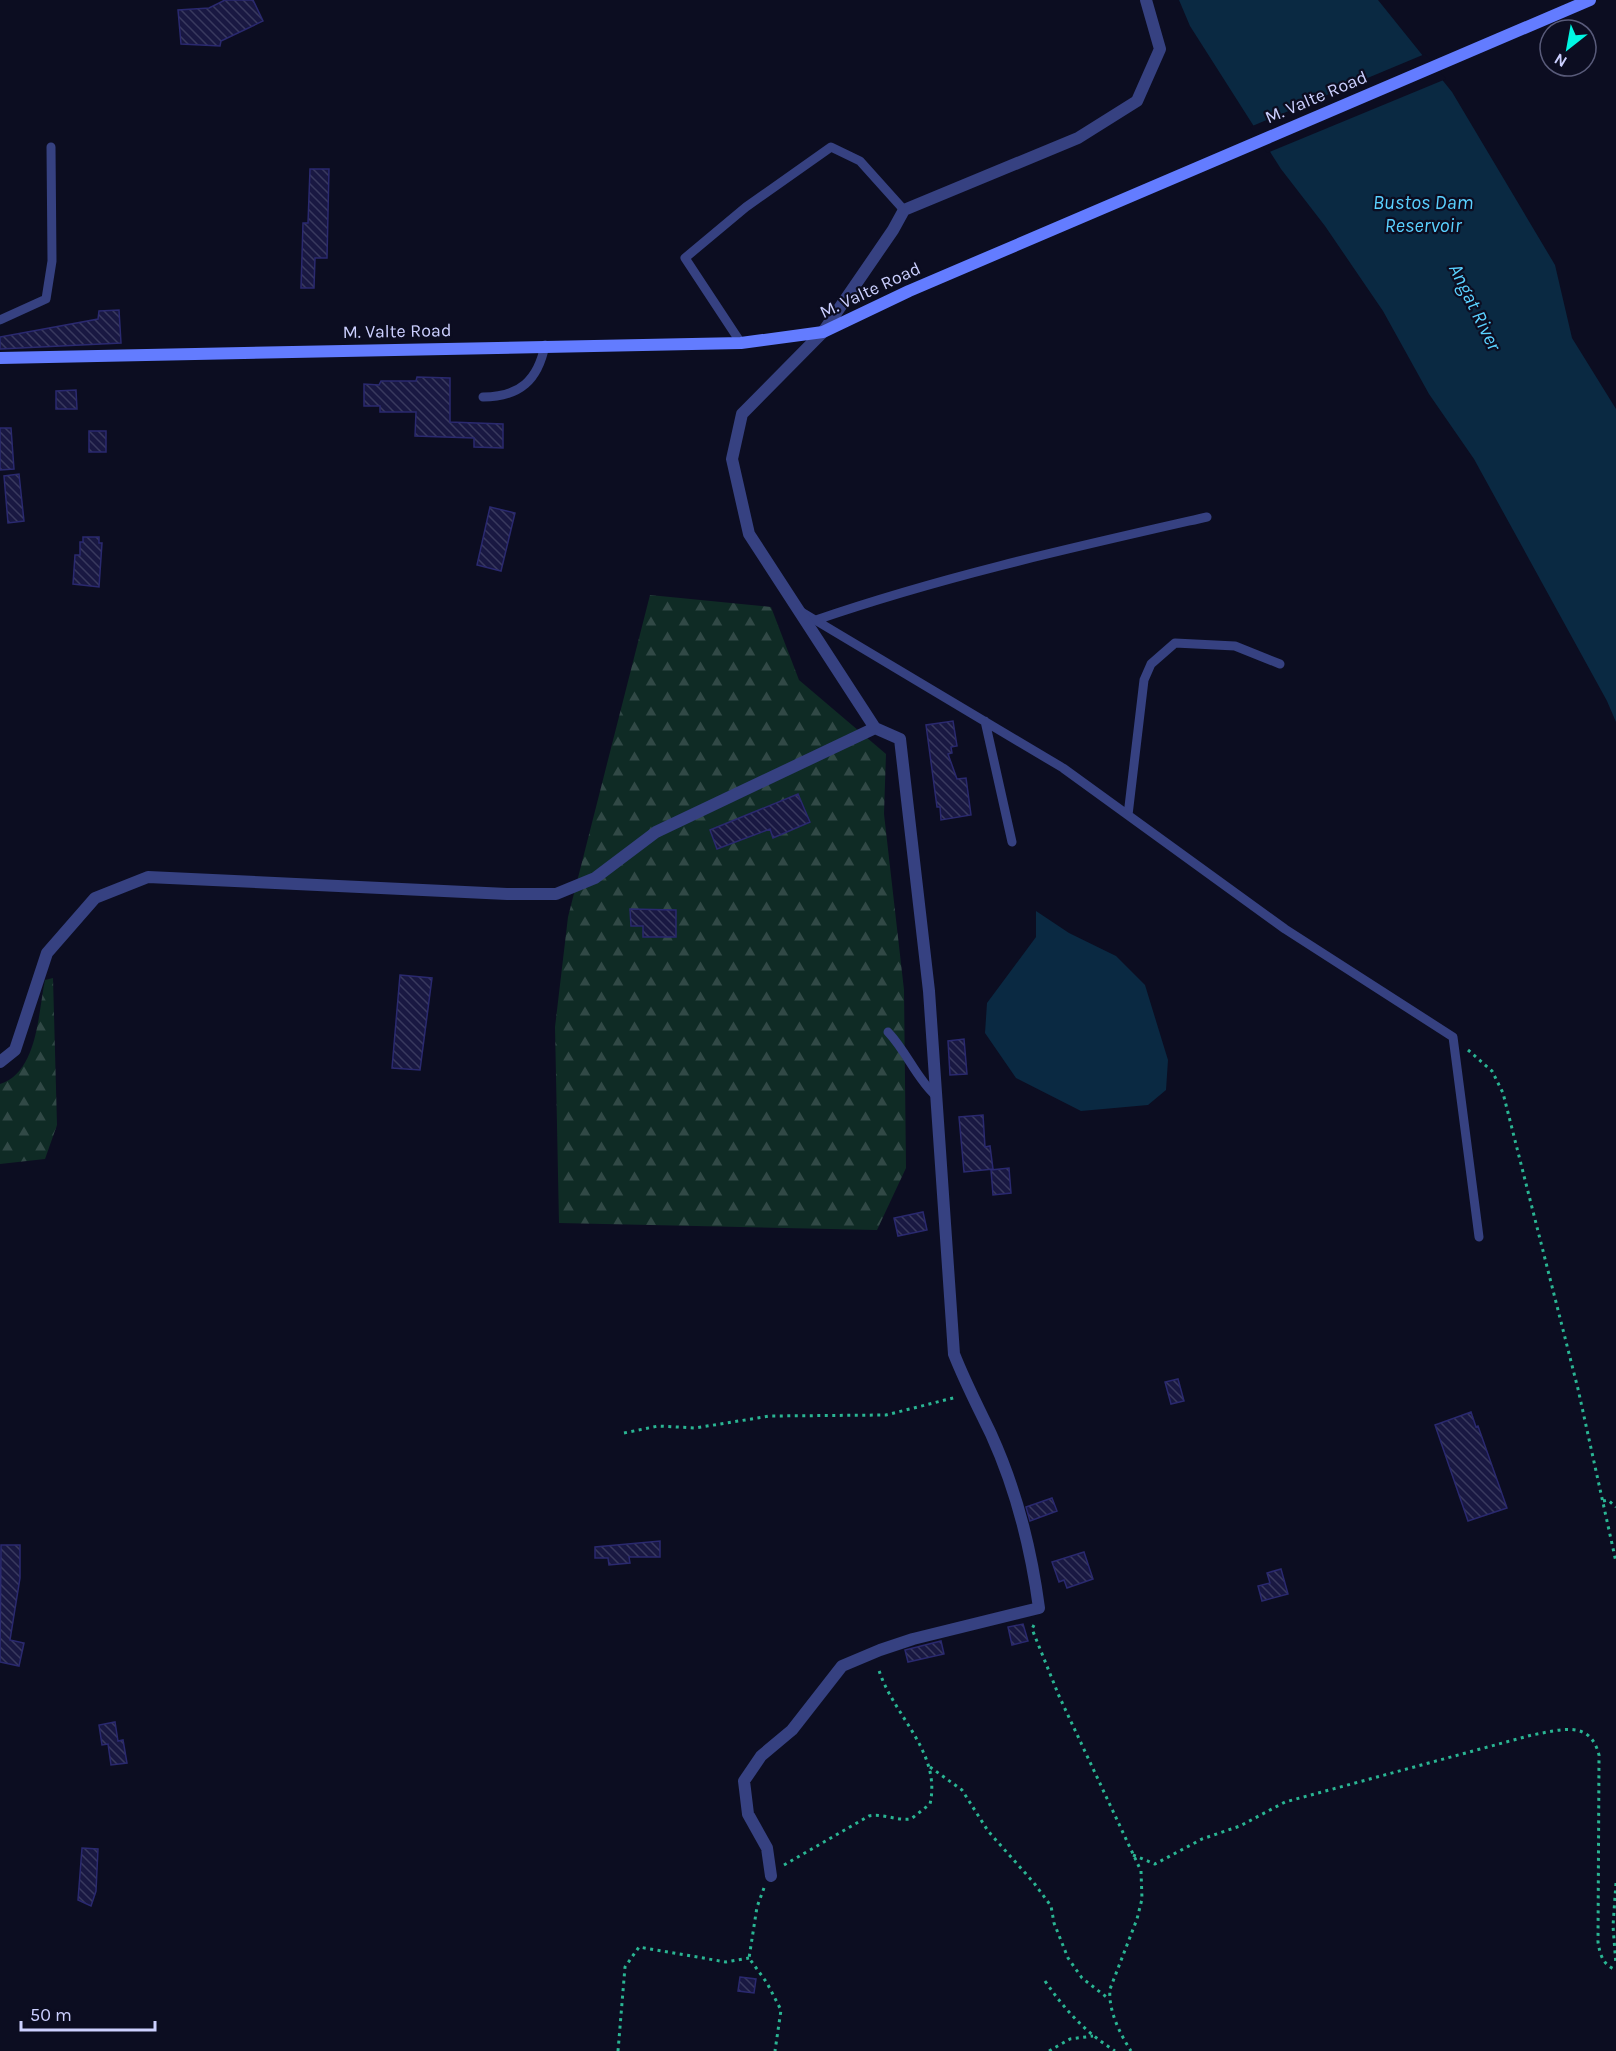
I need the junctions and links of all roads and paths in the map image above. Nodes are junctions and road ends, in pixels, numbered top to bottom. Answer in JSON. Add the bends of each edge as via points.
{"nodes":[{"id":1,"x":1146,"y":0,"type":"edge"},
{"id":2,"x":1585,"y":2,"type":"edge"},
{"id":3,"x":51,"y":147,"type":"dead end"},
{"id":4,"x":904,"y":210,"type":"junction"},
{"id":5,"x":0,"y":320,"type":"edge"},
{"id":6,"x":823,"y":332,"type":"junction"},
{"id":7,"x":741,"y":342,"type":"junction"},
{"id":8,"x":545,"y":345,"type":"junction"},
{"id":9,"x":0,"y":358,"type":"edge"},
{"id":10,"x":483,"y":397,"type":"dead end"},
{"id":11,"x":1207,"y":517,"type":"dead end"},
{"id":12,"x":797,"y":609,"type":"junction"},
{"id":13,"x":816,"y":620,"type":"junction"},
{"id":14,"x":1280,"y":664,"type":"dead end"},
{"id":15,"x":985,"y":722,"type":"junction"},
{"id":16,"x":875,"y":728,"type":"junction"},
{"id":17,"x":1128,"y":815,"type":"junction"},
{"id":18,"x":1012,"y":842,"type":"dead end"},
{"id":19,"x":888,"y":1032,"type":"dead end"},
{"id":20,"x":1453,"y":1037,"type":"junction"},
{"id":21,"x":0,"y":1062,"type":"edge"},
{"id":22,"x":936,"y":1096,"type":"junction"},
{"id":23,"x":1479,"y":1237,"type":"dead end"},
{"id":24,"x":970,"y":1394,"type":"junction"},
{"id":25,"x":624,"y":1433,"type":"dead end"},
{"id":26,"x":1603,"y":1501,"type":"junction"},
{"id":27,"x":1616,"y":1507,"type":"edge"},
{"id":28,"x":1616,"y":1562,"type":"edge"},
{"id":29,"x":1039,"y":1608,"type":"junction"},
{"id":30,"x":880,"y":1650,"type":"junction"},
{"id":31,"x":928,"y":1766,"type":"junction"},
{"id":32,"x":1133,"y":1855,"type":"junction"},
{"id":33,"x":771,"y":1876,"type":"junction"},
{"id":34,"x":1616,"y":1883,"type":"edge"},
{"id":35,"x":749,"y":1958,"type":"junction"},
{"id":36,"x":1616,"y":1965,"type":"edge"},
{"id":37,"x":1616,"y":1970,"type":"edge"},
{"id":38,"x":1045,"y":1982,"type":"dead end"},
{"id":39,"x":1109,"y":1999,"type":"junction"},
{"id":40,"x":1093,"y":2036,"type":"junction"},
{"id":41,"x":618,"y":2051,"type":"edge"},
{"id":42,"x":775,"y":2051,"type":"edge"},
{"id":43,"x":1049,"y":2051,"type":"edge"},
{"id":44,"x":1115,"y":2051,"type":"edge"},
{"id":45,"x":1131,"y":2051,"type":"edge"}],
"edges":[{"from":1,"to":4,"type":"street","via":[[1160,49],[1137,101],[1078,138]]},
{"from":2,"to":6,"type":"main road","name":"M. Valte Road","via":[[909,291]]},
{"from":3,"to":5,"type":"lane","via":[[51,261],[46,299]]},
{"from":4,"to":6,"type":"street"},
{"from":4,"to":7,"type":"lane","via":[[860,161],[831,147],[746,207],[685,258]]},
{"from":6,"to":7,"type":"main road","name":"M. Valte Road"},
{"from":6,"to":12,"type":"street","via":[[742,414],[732,459],[748,534]]},
{"from":7,"to":8,"type":"main road","name":"M. Valte Road"},
{"from":8,"to":9,"type":"main road","name":"M. Valte Road"},
{"from":8,"to":10,"type":"lane","via":[[541,364],[524,385],[511,394]]},
{"from":11,"to":13,"type":"lane","via":[[900,591]]},
{"from":12,"to":13,"type":"lane"},
{"from":12,"to":16,"type":"street"},
{"from":13,"to":15,"type":"lane"},
{"from":14,"to":17,"type":"lane","via":[[1235,646],[1175,643],[1151,663],[1144,680]]},
{"from":15,"to":17,"type":"lane","via":[[1063,768]]},
{"from":15,"to":18,"type":"lane"},
{"from":16,"to":21,"type":"street","via":[[656,832],[595,878],[556,894],[148,877],[95,898],[47,953],[15,1050]]},
{"from":16,"to":22,"type":"street","via":[[900,739],[929,991]]},
{"from":17,"to":20,"type":"lane","via":[[1285,929]]},
{"from":19,"to":22,"type":"lane"},
{"from":20,"to":23,"type":"lane"},
{"from":20,"to":26,"type":"path","via":[[1492,1071],[1503,1093]]},
{"from":22,"to":24,"type":"street","via":[[954,1354]]},
{"from":24,"to":25,"type":"path","via":[[886,1415],[770,1416],[695,1428],[658,1426]]},
{"from":24,"to":29,"type":"street","via":[[991,1435],[1018,1506],[1029,1544]]},
{"from":26,"to":27,"type":"path","via":[[1608,1500]]},
{"from":26,"to":28,"type":"path"},
{"from":29,"to":30,"type":"street"},
{"from":29,"to":32,"type":"path","via":[[1032,1629],[1045,1666]]},
{"from":30,"to":31,"type":"path","via":[[875,1657],[884,1687],[920,1743]]},
{"from":30,"to":33,"type":"street","via":[[842,1666],[792,1730],[761,1756],[744,1781],[748,1814],[766,1848]]},
{"from":31,"to":33,"type":"path","via":[[933,1789],[930,1804],[921,1814],[902,1820],[869,1816],[790,1860]]},
{"from":31,"to":39,"type":"path","via":[[962,1790],[988,1831],[1051,1906],[1068,1958],[1082,1977]]},
{"from":32,"to":37,"type":"path","via":[[1155,1864],[1285,1802],[1532,1735],[1582,1731],[1595,1743],[1599,1755],[1598,1942],[1600,1955]]},
{"from":32,"to":39,"type":"path","via":[[1141,1871],[1142,1899]]},
{"from":33,"to":35,"type":"path","via":[[757,1907]]},
{"from":34,"to":36,"type":"path"},
{"from":35,"to":41,"type":"path","via":[[726,1962],[639,1947],[625,1967]]},
{"from":35,"to":42,"type":"path","via":[[781,2010]]},
{"from":38,"to":40,"type":"path","via":[[1069,2014]]},
{"from":39,"to":45,"type":"path"},
{"from":40,"to":43,"type":"path","via":[[1070,2039]]},
{"from":40,"to":44,"type":"path"}]}
